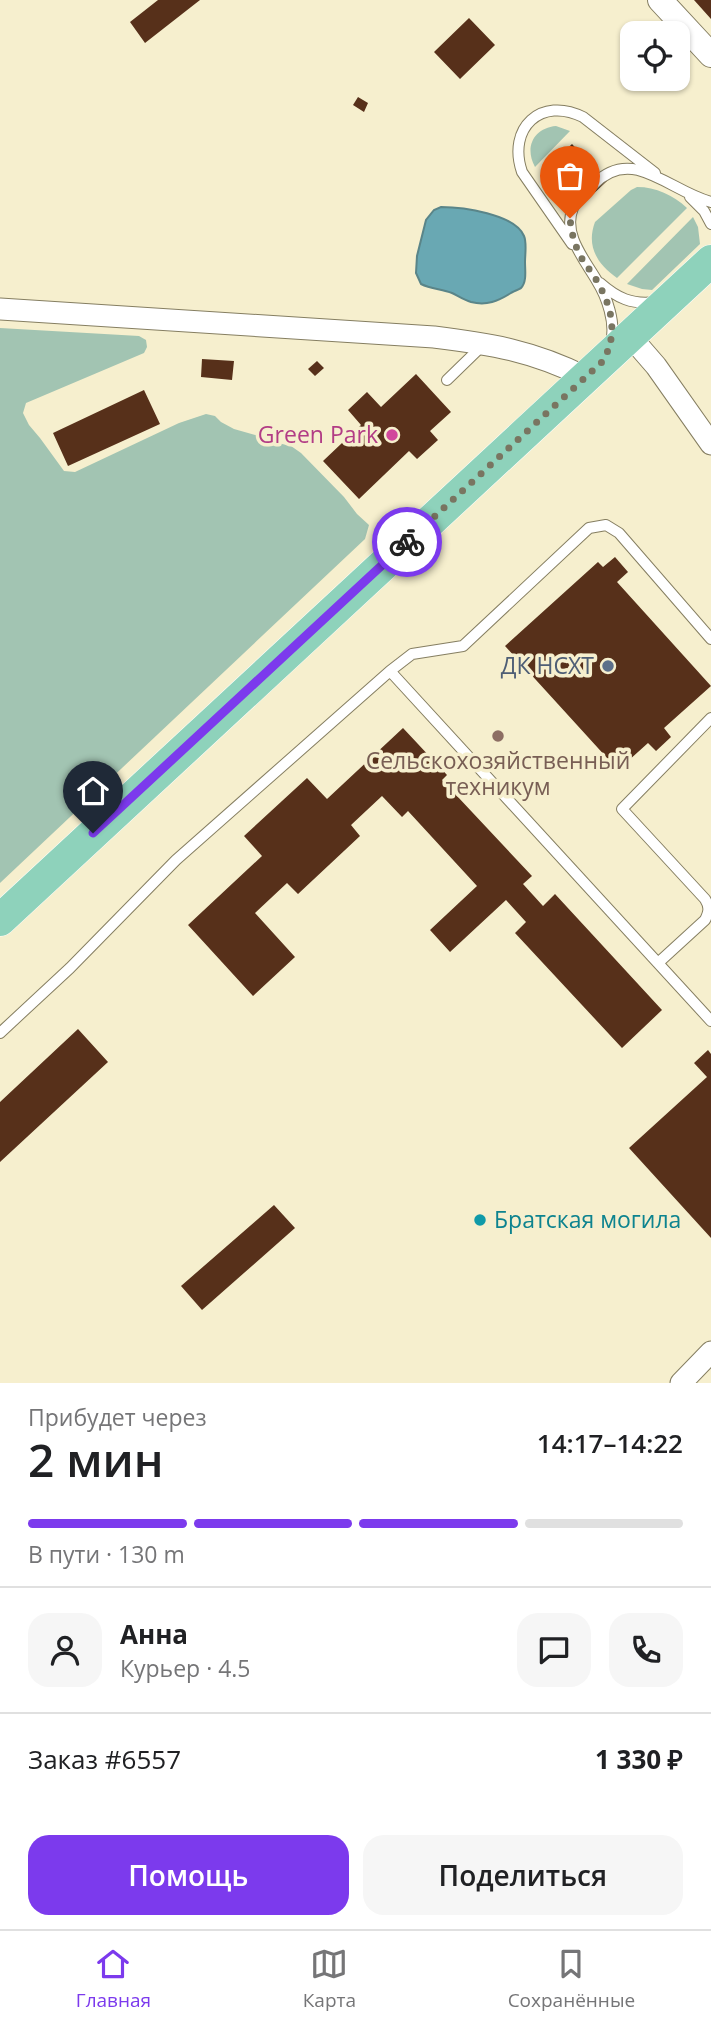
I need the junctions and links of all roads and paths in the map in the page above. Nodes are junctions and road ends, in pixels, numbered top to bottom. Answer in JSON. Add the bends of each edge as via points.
{"nodes":[{"id":1,"x":660,"y":0,"type":"edge"},
{"id":2,"x":711,"y":55,"type":"edge"},
{"id":3,"x":666,"y":182,"type":"junction"},
{"id":4,"x":682,"y":191,"type":"junction"},
{"id":5,"x":711,"y":202,"type":"edge"},
{"id":6,"x":711,"y":223,"type":"edge"},
{"id":7,"x":579,"y":254,"type":"junction"},
{"id":8,"x":700,"y":268,"type":"edge"},
{"id":9,"x":598,"y":282,"type":"junction"},
{"id":10,"x":0,"y":309,"type":"edge"},
{"id":11,"x":629,"y":336,"type":"junction"},
{"id":12,"x":485,"y":343,"type":"junction"},
{"id":13,"x":593,"y":370,"type":"junction"},
{"id":14,"x":447,"y":380,"type":"dead end"},
{"id":15,"x":711,"y":444,"type":"edge"},
{"id":16,"x":711,"y":639,"type":"edge"},
{"id":17,"x":390,"y":671,"type":"junction"},
{"id":18,"x":711,"y":718,"type":"edge"},
{"id":19,"x":0,"y":919,"type":"edge"},
{"id":20,"x":658,"y":963,"type":"junction"},
{"id":21,"x":711,"y":1021,"type":"edge"},
{"id":22,"x":0,"y":1033,"type":"edge"},
{"id":23,"x":711,"y":1352,"type":"edge"},
{"id":24,"x":681,"y":1383,"type":"edge"}],
"edges":[{"from":1,"to":2,"type":"street"},
{"from":3,"to":4,"type":"lane"},
{"from":3,"to":7,"type":"lane","via":[[637,170],[603,176],[572,208],[571,226]]},
{"from":3,"to":7,"type":"lane","via":[[572,111],[551,110],[529,122],[517,149],[522,172]]},
{"from":4,"to":5,"type":"lane"},
{"from":4,"to":6,"type":"lane"},
{"from":7,"to":9,"type":"lane"},
{"from":8,"to":9,"type":"lane","via":[[656,302],[618,298]]},
{"from":8,"to":11,"type":"main road"},
{"from":9,"to":13,"type":"lane","via":[[612,324],[611,345]]},
{"from":10,"to":12,"type":"street"},
{"from":11,"to":13,"type":"main road"},
{"from":11,"to":15,"type":"street"},
{"from":12,"to":13,"type":"street"},
{"from":12,"to":14,"type":"lane"},
{"from":13,"to":19,"type":"main road"},
{"from":16,"to":17,"type":"lane","via":[[620,533],[606,525],[589,528],[463,646],[412,654]]},
{"from":17,"to":20,"type":"lane"},
{"from":17,"to":22,"type":"lane","via":[[176,860]]},
{"from":18,"to":20,"type":"lane","via":[[622,808],[709,906],[705,920]]},
{"from":20,"to":21,"type":"lane"},
{"from":23,"to":24,"type":"street"}]}
